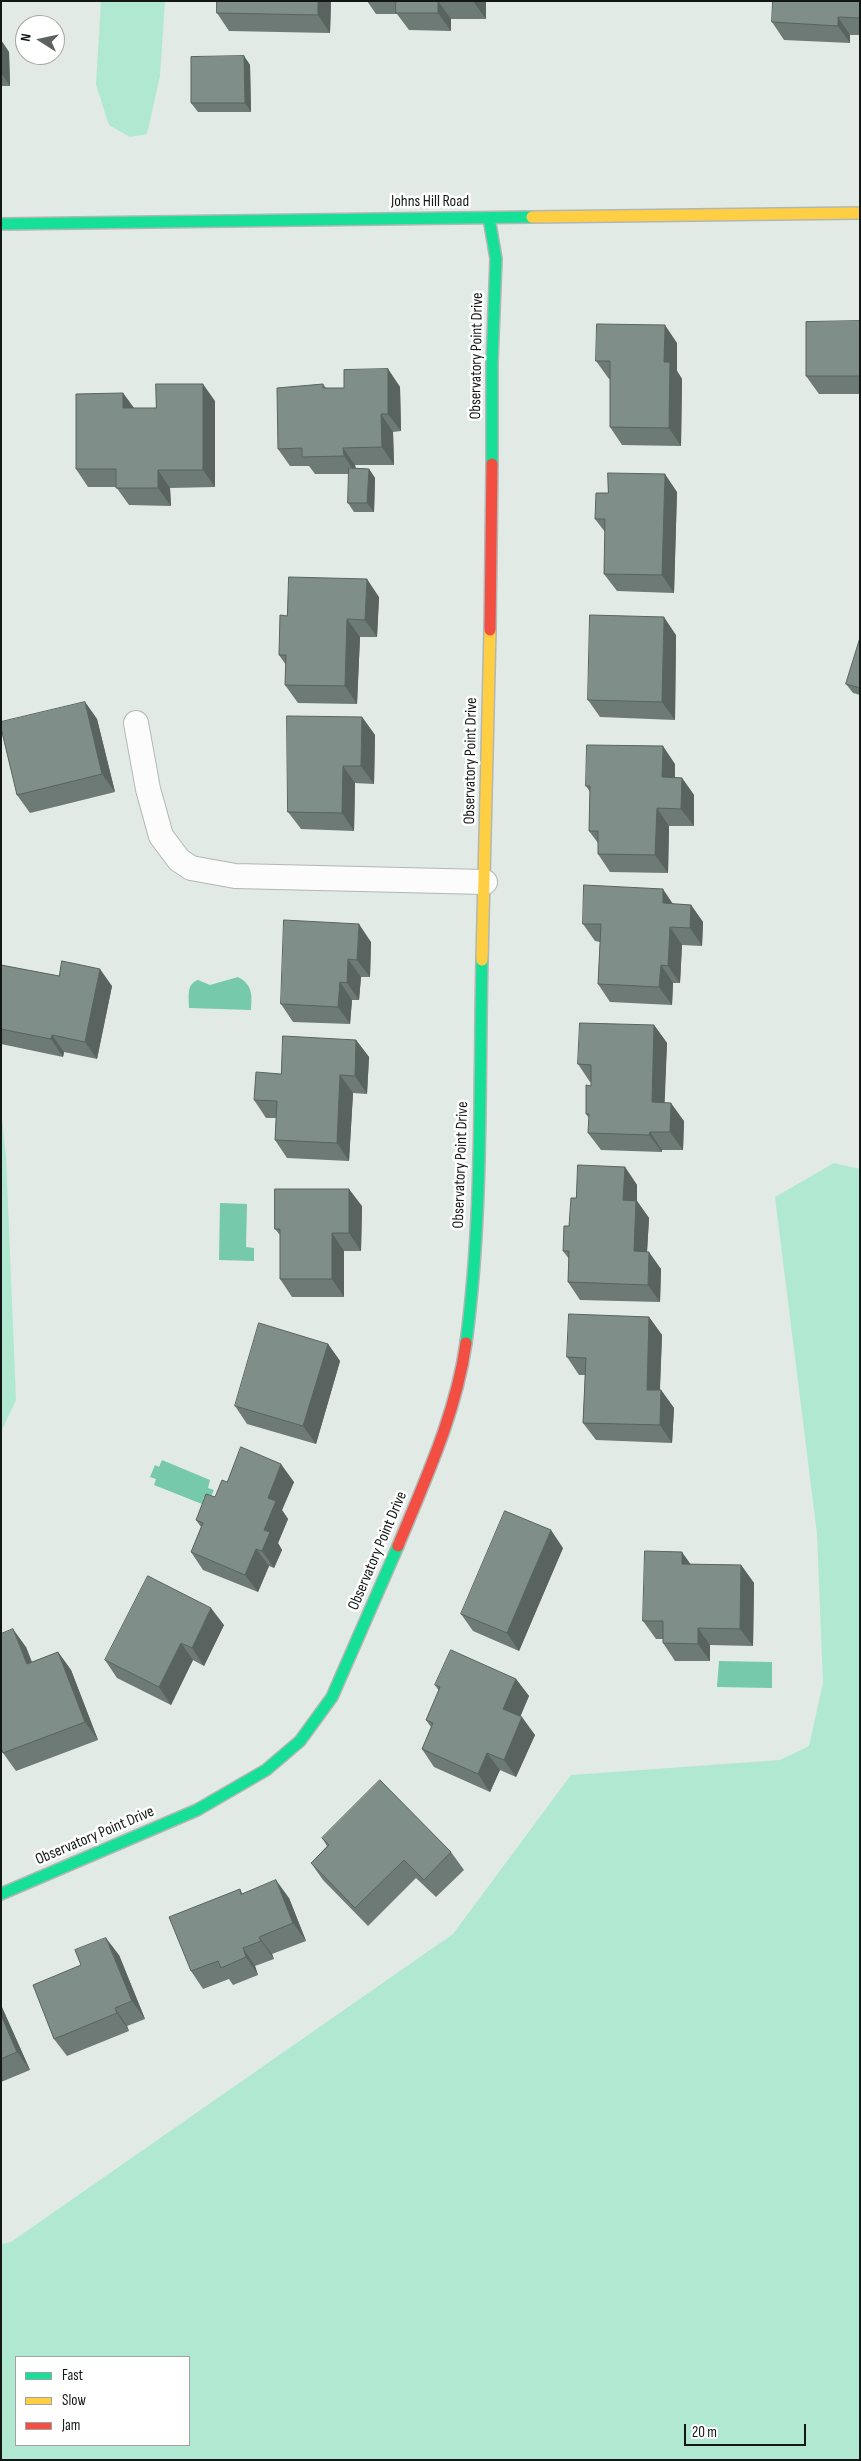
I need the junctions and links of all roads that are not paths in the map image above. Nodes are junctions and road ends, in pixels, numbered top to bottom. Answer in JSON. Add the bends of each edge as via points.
{"nodes":[{"id":1,"x":860,"y":213,"type":"edge"},
{"id":2,"x":489,"y":218,"type":"junction"},
{"id":3,"x":1,"y":224,"type":"edge"},
{"id":4,"x":136,"y":723,"type":"dead end"},
{"id":5,"x":485,"y":882,"type":"junction"},
{"id":6,"x":1,"y":1894,"type":"edge"}],
"edges":[{"from":1,"to":2,"type":"street","name":"Johns Hill Road"},
{"from":2,"to":3,"type":"street","name":"Johns Hill Road"},
{"from":2,"to":5,"type":"street","name":"Observatory Point Drive","via":[[496,259]]},
{"from":4,"to":5,"type":"lane","via":[[148,789],[161,836],[179,860],[191,868],[235,876]]},
{"from":5,"to":6,"type":"street","name":"Observatory Point Drive","via":[[477,1197],[472,1297],[463,1363],[446,1428],[332,1697],[300,1741],[266,1770],[197,1810]]}]}
